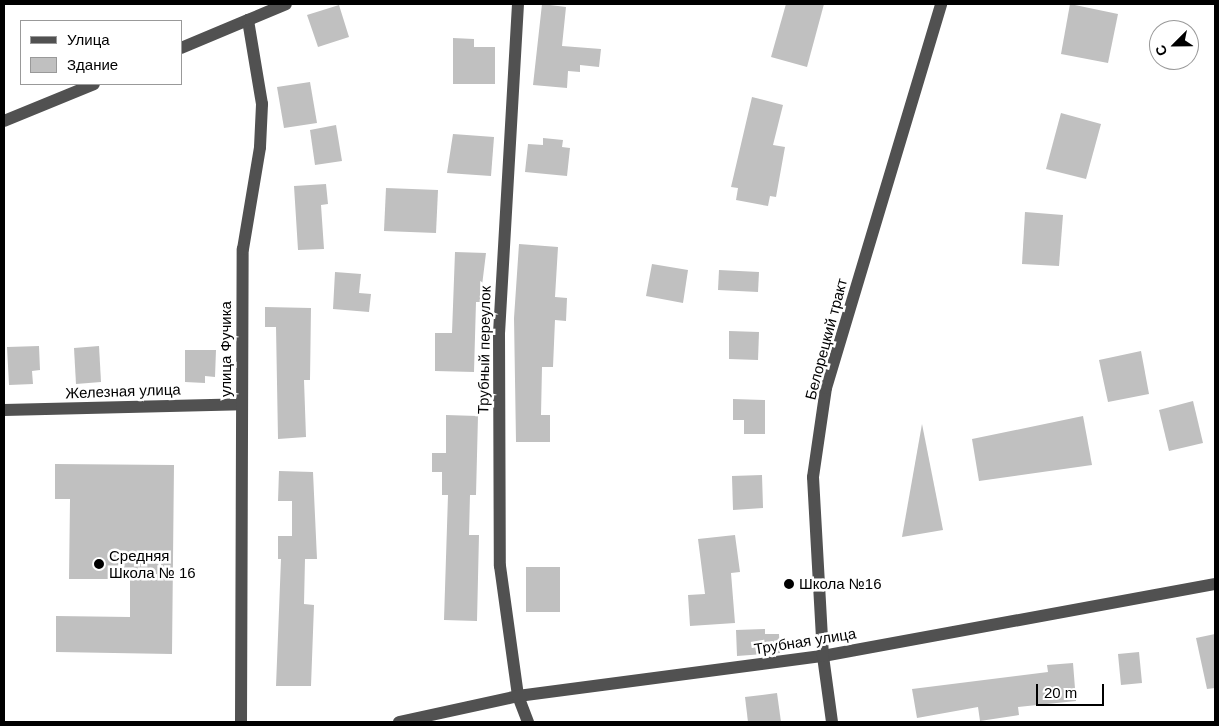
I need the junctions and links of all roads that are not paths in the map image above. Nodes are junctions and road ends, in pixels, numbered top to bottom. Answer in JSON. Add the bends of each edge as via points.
{"nodes":[{"id":1,"x":286,"y":4,"type":"edge"},
{"id":2,"x":518,"y":4,"type":"edge"},
{"id":3,"x":941,"y":4,"type":"edge"},
{"id":4,"x":248,"y":20,"type":"junction"},
{"id":5,"x":182,"y":48,"type":"edge"},
{"id":6,"x":92,"y":85,"type":"edge"},
{"id":7,"x":4,"y":121,"type":"edge"},
{"id":8,"x":242,"y":404,"type":"junction"},
{"id":9,"x":4,"y":410,"type":"edge"},
{"id":10,"x":1215,"y":584,"type":"edge"},
{"id":11,"x":824,"y":656,"type":"junction"},
{"id":12,"x":518,"y":696,"type":"junction"},
{"id":13,"x":241,"y":722,"type":"edge"},
{"id":14,"x":399,"y":722,"type":"edge"},
{"id":15,"x":528,"y":722,"type":"edge"},
{"id":16,"x":832,"y":722,"type":"edge"}],
"edges":[{"from":1,"to":4,"type":"street"},
{"from":2,"to":12,"type":"street","name":"Трубный переулок","via":[[500,332],[500,566]]},
{"from":3,"to":11,"type":"street","name":"Белорецкий тракт","via":[[826,388],[813,477]]},
{"from":4,"to":5,"type":"street"},
{"from":4,"to":8,"type":"street","name":"улица Фучика","via":[[262,104],[260,147],[243,249]]},
{"from":6,"to":7,"type":"street"},
{"from":8,"to":9,"type":"street","name":"Железная улица"},
{"from":8,"to":13,"type":"street","name":"улица Фучика"},
{"from":10,"to":11,"type":"street","name":"Трубная улица"},
{"from":11,"to":12,"type":"street","name":"Трубная улица"},
{"from":11,"to":16,"type":"street","name":"Белорецкий тракт"},
{"from":12,"to":14,"type":"street","name":"Трубная улица"},
{"from":12,"to":15,"type":"street","name":"Трубный переулок"}]}
